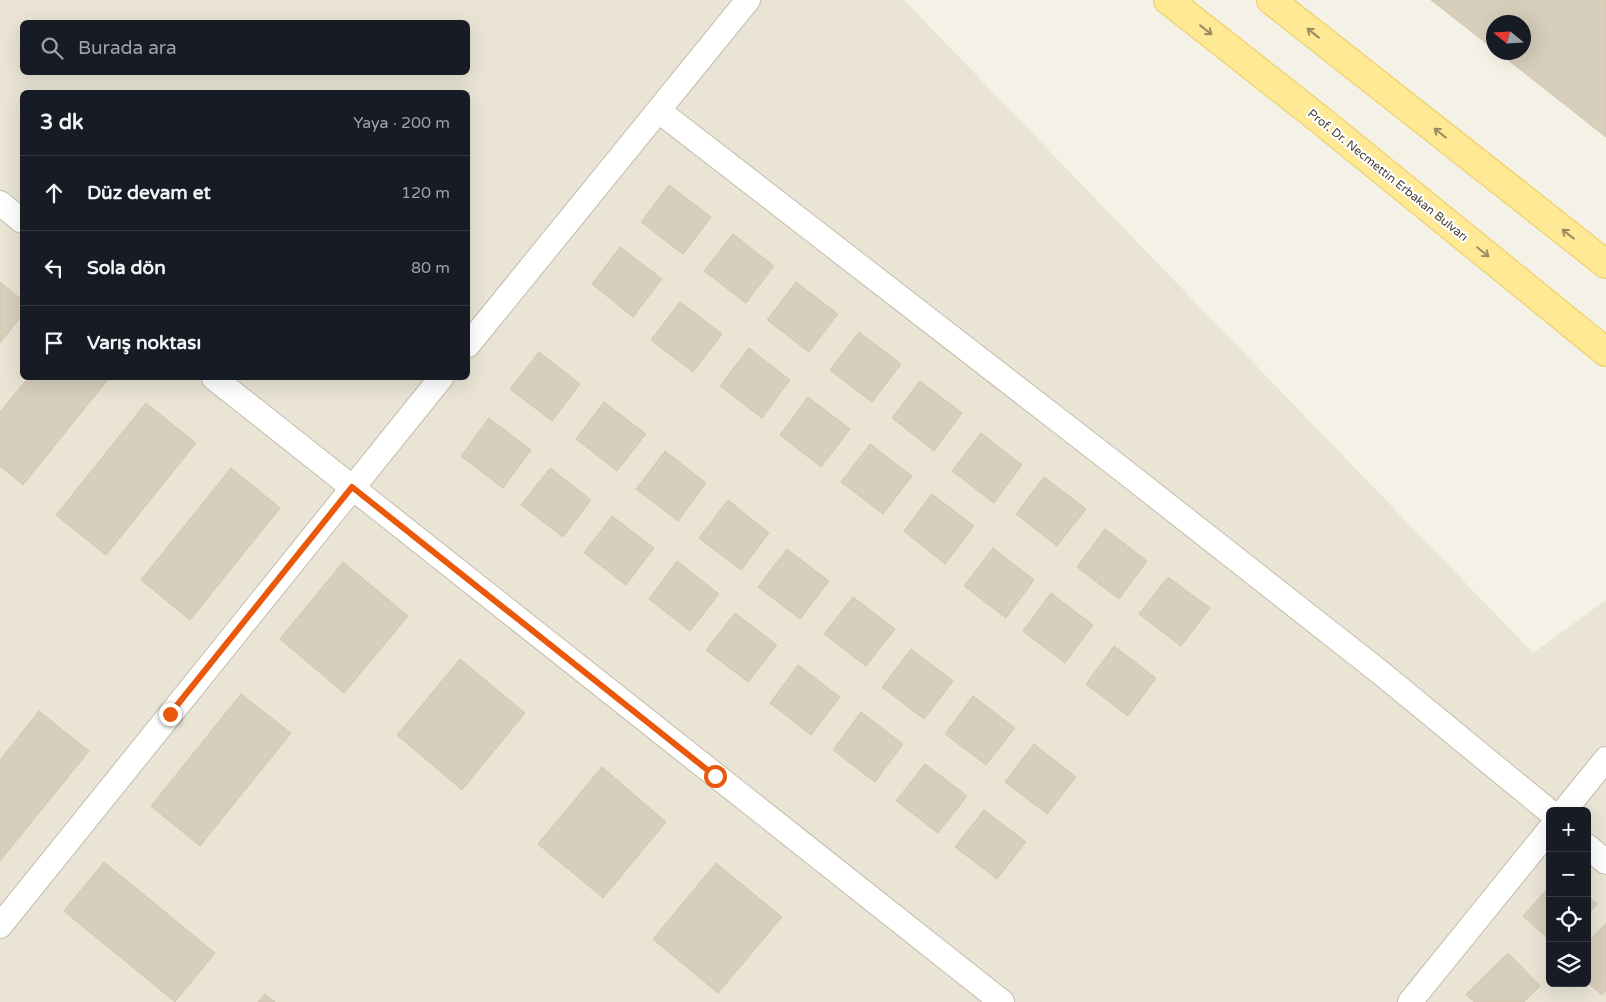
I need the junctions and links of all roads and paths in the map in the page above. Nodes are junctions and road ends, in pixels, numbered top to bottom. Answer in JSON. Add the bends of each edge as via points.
{"nodes":[{"id":1,"x":748,"y":0,"type":"edge"},
{"id":2,"x":1168,"y":0,"type":"edge"},
{"id":3,"x":1271,"y":0,"type":"edge"},
{"id":4,"x":659,"y":111,"type":"junction"},
{"id":5,"x":0,"y":203,"type":"edge"},
{"id":6,"x":20,"y":220,"type":"edge"},
{"id":7,"x":1606,"y":264,"type":"edge"},
{"id":8,"x":470,"y":343,"type":"edge"},
{"id":9,"x":1606,"y":352,"type":"edge"},
{"id":10,"x":217,"y":380,"type":"edge"},
{"id":11,"x":439,"y":380,"type":"edge"},
{"id":12,"x":352,"y":487,"type":"junction"},
{"id":13,"x":1606,"y":759,"type":"edge"},
{"id":14,"x":1567,"y":807,"type":"edge"},
{"id":15,"x":1546,"y":809,"type":"edge"},
{"id":16,"x":1546,"y":834,"type":"edge"},
{"id":17,"x":1591,"y":849,"type":"edge"},
{"id":18,"x":1606,"y":862,"type":"edge"},
{"id":19,"x":0,"y":926,"type":"edge"},
{"id":20,"x":1002,"y":1002,"type":"edge"},
{"id":21,"x":1410,"y":1002,"type":"edge"}],
"edges":[{"from":1,"to":4,"type":"street"},
{"from":2,"to":9,"type":"main road","name":"Prof. Dr. Necmettin Erbakan Bulvarı","one_way":true},
{"from":7,"to":3,"type":"main road","one_way":true},
{"from":4,"to":8,"type":"street"},
{"from":4,"to":15,"type":"street","via":[[1256,575]]},
{"from":5,"to":6,"type":"street"},
{"from":10,"to":12,"type":"street"},
{"from":11,"to":12,"type":"street"},
{"from":12,"to":19,"type":"street"},
{"from":12,"to":20,"type":"street"},
{"from":13,"to":14,"type":"street"},
{"from":16,"to":21,"type":"street"},
{"from":17,"to":18,"type":"street"}]}
